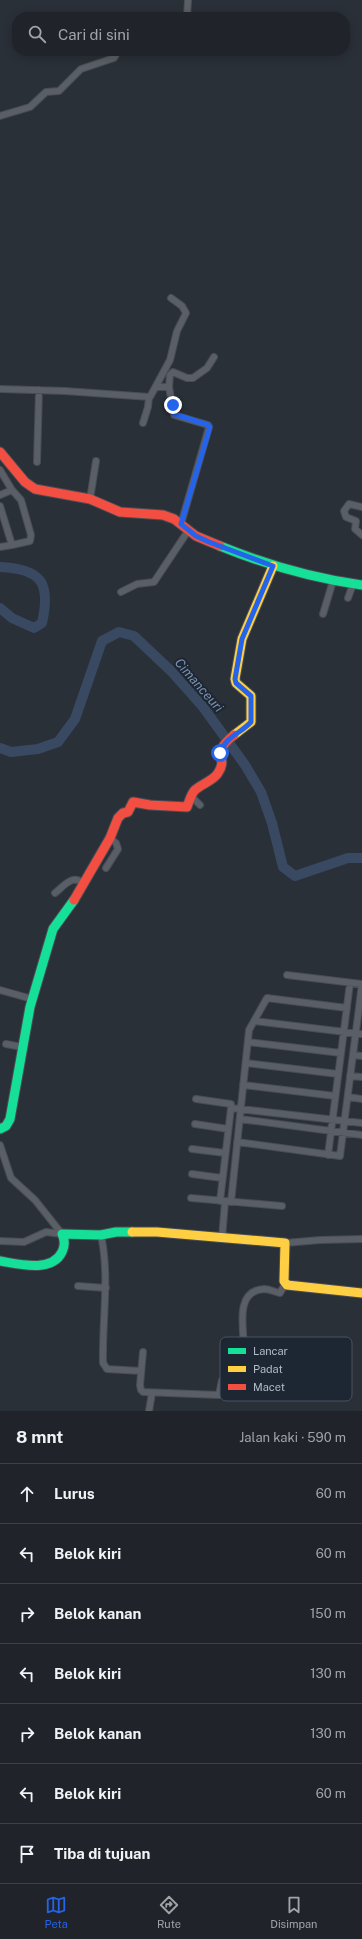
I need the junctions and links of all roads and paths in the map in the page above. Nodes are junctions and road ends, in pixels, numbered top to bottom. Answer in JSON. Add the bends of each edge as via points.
{"nodes":[{"id":1,"x":188,"y":0,"type":"edge"},
{"id":2,"x":187,"y":12,"type":"edge"},
{"id":3,"x":115,"y":56,"type":"edge"},
{"id":4,"x":0,"y":116,"type":"edge"},
{"id":5,"x":171,"y":298,"type":"dead end"},
{"id":6,"x":214,"y":358,"type":"dead end"},
{"id":7,"x":156,"y":387,"type":"junction"},
{"id":8,"x":169,"y":387,"type":"junction"},
{"id":9,"x":0,"y":389,"type":"edge"},
{"id":10,"x":39,"y":390,"type":"junction"},
{"id":11,"x":148,"y":397,"type":"junction"},
{"id":12,"x":143,"y":422,"type":"dead end"},
{"id":13,"x":0,"y":452,"type":"edge"},
{"id":14,"x":96,"y":461,"type":"dead end"},
{"id":15,"x":37,"y":462,"type":"dead end"},
{"id":16,"x":1,"y":472,"type":"edge"},
{"id":17,"x":12,"y":490,"type":"junction"},
{"id":18,"x":0,"y":495,"type":"edge"},
{"id":19,"x":90,"y":499,"type":"junction"},
{"id":20,"x":0,"y":506,"type":"edge"},
{"id":21,"x":362,"y":506,"type":"edge"},
{"id":22,"x":181,"y":524,"type":"junction"},
{"id":23,"x":188,"y":531,"type":"junction"},
{"id":24,"x":362,"y":535,"type":"edge"},
{"id":25,"x":12,"y":545,"type":"junction"},
{"id":26,"x":0,"y":547,"type":"edge"},
{"id":27,"x":273,"y":566,"type":"junction"},
{"id":28,"x":333,"y":581,"type":"junction"},
{"id":29,"x":358,"y":584,"type":"edge"},
{"id":30,"x":120,"y":592,"type":"dead end"},
{"id":31,"x":348,"y":598,"type":"dead end"},
{"id":32,"x":323,"y":614,"type":"dead end"},
{"id":33,"x":192,"y":797,"type":"junction"},
{"id":34,"x":200,"y":805,"type":"dead end"},
{"id":35,"x":110,"y":838,"type":"junction"},
{"id":36,"x":106,"y":868,"type":"dead end"},
{"id":37,"x":83,"y":883,"type":"junction"},
{"id":38,"x":55,"y":893,"type":"dead end"},
{"id":39,"x":287,"y":976,"type":"dead end"},
{"id":40,"x":350,"y":983,"type":"junction"},
{"id":41,"x":0,"y":990,"type":"edge"},
{"id":42,"x":361,"y":991,"type":"edge"},
{"id":43,"x":32,"y":999,"type":"junction"},
{"id":44,"x":347,"y":1008,"type":"junction"},
{"id":45,"x":360,"y":1013,"type":"edge"},
{"id":46,"x":254,"y":1021,"type":"junction"},
{"id":47,"x":344,"y":1032,"type":"junction"},
{"id":48,"x":359,"y":1034,"type":"edge"},
{"id":49,"x":248,"y":1042,"type":"junction"},
{"id":50,"x":6,"y":1044,"type":"dead end"},
{"id":51,"x":22,"y":1047,"type":"junction"},
{"id":52,"x":341,"y":1053,"type":"junction"},
{"id":53,"x":353,"y":1055,"type":"junction"},
{"id":54,"x":362,"y":1056,"type":"edge"},
{"id":55,"x":246,"y":1063,"type":"junction"},
{"id":56,"x":338,"y":1074,"type":"junction"},
{"id":57,"x":350,"y":1076,"type":"junction"},
{"id":58,"x":362,"y":1077,"type":"edge"},
{"id":59,"x":243,"y":1085,"type":"junction"},
{"id":60,"x":336,"y":1096,"type":"junction"},
{"id":61,"x":348,"y":1098,"type":"junction"},
{"id":62,"x":196,"y":1099,"type":"dead end"},
{"id":63,"x":362,"y":1099,"type":"edge"},
{"id":64,"x":231,"y":1108,"type":"junction"},
{"id":65,"x":241,"y":1109,"type":"junction"},
{"id":66,"x":240,"y":1119,"type":"junction"},
{"id":67,"x":332,"y":1120,"type":"junction"},
{"id":68,"x":345,"y":1121,"type":"junction"},
{"id":69,"x":362,"y":1123,"type":"edge"},
{"id":70,"x":195,"y":1124,"type":"dead end"},
{"id":71,"x":0,"y":1129,"type":"edge"},
{"id":72,"x":228,"y":1129,"type":"junction"},
{"id":73,"x":331,"y":1131,"type":"junction"},
{"id":74,"x":343,"y":1132,"type":"junction"},
{"id":75,"x":362,"y":1135,"type":"edge"},
{"id":76,"x":237,"y":1142,"type":"junction"},
{"id":77,"x":0,"y":1145,"type":"edge"},
{"id":78,"x":192,"y":1149,"type":"dead end"},
{"id":79,"x":226,"y":1153,"type":"junction"},
{"id":80,"x":328,"y":1155,"type":"junction"},
{"id":81,"x":192,"y":1174,"type":"dead end"},
{"id":82,"x":222,"y":1178,"type":"junction"},
{"id":83,"x":191,"y":1198,"type":"dead end"},
{"id":84,"x":225,"y":1202,"type":"junction"},
{"id":85,"x":282,"y":1206,"type":"dead end"},
{"id":86,"x":62,"y":1234,"type":"junction"},
{"id":87,"x":101,"y":1235,"type":"junction"},
{"id":88,"x":222,"y":1238,"type":"junction"},
{"id":89,"x":362,"y":1239,"type":"edge"},
{"id":90,"x":0,"y":1241,"type":"edge"},
{"id":91,"x":285,"y":1243,"type":"junction"},
{"id":92,"x":0,"y":1261,"type":"edge"},
{"id":93,"x":285,"y":1284,"type":"junction"},
{"id":94,"x":78,"y":1286,"type":"dead end"},
{"id":95,"x":106,"y":1288,"type":"junction"},
{"id":96,"x":362,"y":1293,"type":"edge"},
{"id":97,"x":243,"y":1337,"type":"edge"},
{"id":98,"x":143,"y":1352,"type":"dead end"},
{"id":99,"x":141,"y":1372,"type":"junction"},
{"id":100,"x":220,"y":1388,"type":"edge"},
{"id":101,"x":152,"y":1393,"type":"junction"},
{"id":102,"x":149,"y":1411,"type":"edge"}],
"edges":[{"from":1,"to":2,"type":"street"},
{"from":3,"to":4,"type":"street","via":[[81,69],[59,92],[46,92],[30,107]]},
{"from":5,"to":7,"type":"street","via":[[182,306],[186,313],[177,331],[170,360]]},
{"from":6,"to":8,"type":"street","via":[[207,368],[193,378],[172,372]]},
{"from":7,"to":8,"type":"street"},
{"from":7,"to":11,"type":"street"},
{"from":8,"to":22,"type":"street","via":[[174,414],[210,427]]},
{"from":9,"to":10,"type":"street"},
{"from":10,"to":11,"type":"street"},
{"from":10,"to":15,"type":"street"},
{"from":11,"to":12,"type":"street"},
{"from":13,"to":19,"type":"street","via":[[24,482],[35,488]]},
{"from":14,"to":19,"type":"street"},
{"from":16,"to":17,"type":"street"},
{"from":17,"to":18,"type":"street"},
{"from":17,"to":25,"type":"street","via":[[21,500],[32,537],[30,541]]},
{"from":19,"to":22,"type":"street","via":[[120,512],[157,514]]},
{"from":20,"to":25,"type":"street"},
{"from":21,"to":24,"type":"street","via":[[349,504],[344,511],[346,518],[356,521],[355,529]]},
{"from":22,"to":23,"type":"street"},
{"from":23,"to":27,"type":"street","via":[[209,542]]},
{"from":23,"to":30,"type":"street","via":[[154,582],[137,584]]},
{"from":25,"to":26,"type":"street"},
{"from":27,"to":28,"type":"street"},
{"from":27,"to":33,"type":"street","via":[[242,639],[235,679],[236,683],[251,696],[252,720],[227,740],[220,753],[222,764],[218,774],[194,791]]},
{"from":28,"to":29,"type":"street"},
{"from":28,"to":32,"type":"street"},
{"from":29,"to":31,"type":"street"},
{"from":33,"to":34,"type":"street"},
{"from":33,"to":35,"type":"street","via":[[185,808],[133,802],[128,812],[118,818]]},
{"from":35,"to":36,"type":"street","via":[[116,842],[118,849]]},
{"from":35,"to":37,"type":"street"},
{"from":37,"to":38,"type":"street","via":[[73,879]]},
{"from":37,"to":43,"type":"street","via":[[70,907],[53,929]]},
{"from":39,"to":40,"type":"street"},
{"from":40,"to":42,"type":"street","via":[[362,984]]},
{"from":40,"to":44,"type":"street"},
{"from":41,"to":43,"type":"street"},
{"from":42,"to":45,"type":"street"},
{"from":43,"to":51,"type":"street"},
{"from":44,"to":46,"type":"street","via":[[267,998]]},
{"from":44,"to":47,"type":"street"},
{"from":45,"to":48,"type":"street"},
{"from":46,"to":47,"type":"street"},
{"from":46,"to":49,"type":"street","via":[[249,1030]]},
{"from":47,"to":48,"type":"street"},
{"from":47,"to":52,"type":"street"},
{"from":48,"to":53,"type":"street"},
{"from":49,"to":52,"type":"street"},
{"from":49,"to":55,"type":"street"},
{"from":50,"to":51,"type":"street"},
{"from":51,"to":71,"type":"street","via":[[10,1119],[6,1126]]},
{"from":52,"to":56,"type":"street"},
{"from":53,"to":54,"type":"street"},
{"from":53,"to":57,"type":"street"},
{"from":55,"to":56,"type":"street"},
{"from":55,"to":59,"type":"street"},
{"from":56,"to":60,"type":"street"},
{"from":57,"to":58,"type":"street"},
{"from":57,"to":61,"type":"street"},
{"from":59,"to":60,"type":"street"},
{"from":59,"to":65,"type":"street"},
{"from":60,"to":67,"type":"street"},
{"from":61,"to":63,"type":"street"},
{"from":61,"to":68,"type":"street"},
{"from":62,"to":64,"type":"street","via":[[231,1104]]},
{"from":64,"to":65,"type":"street"},
{"from":64,"to":72,"type":"street"},
{"from":65,"to":66,"type":"street"},
{"from":65,"to":67,"type":"street"},
{"from":66,"to":73,"type":"street"},
{"from":66,"to":76,"type":"street"},
{"from":67,"to":68,"type":"street"},
{"from":67,"to":73,"type":"street"},
{"from":68,"to":69,"type":"street"},
{"from":68,"to":74,"type":"street"},
{"from":70,"to":72,"type":"street"},
{"from":72,"to":79,"type":"street"},
{"from":73,"to":74,"type":"street"},
{"from":73,"to":80,"type":"street"},
{"from":74,"to":75,"type":"street"},
{"from":74,"to":80,"type":"street","via":[[340,1156]]},
{"from":76,"to":80,"type":"street"},
{"from":76,"to":84,"type":"street"},
{"from":77,"to":86,"type":"street","via":[[11,1178],[35,1200]]},
{"from":78,"to":79,"type":"street"},
{"from":79,"to":82,"type":"street"},
{"from":81,"to":82,"type":"street"},
{"from":82,"to":84,"type":"street"},
{"from":83,"to":84,"type":"street"},
{"from":84,"to":85,"type":"street"},
{"from":84,"to":88,"type":"street"},
{"from":86,"to":87,"type":"street"},
{"from":86,"to":90,"type":"street","via":[[46,1232],[24,1242]]},
{"from":86,"to":92,"type":"street","via":[[64,1242],[61,1257],[53,1262],[34,1265]]},
{"from":87,"to":88,"type":"street","via":[[116,1232],[157,1232]]},
{"from":87,"to":95,"type":"street"},
{"from":88,"to":91,"type":"street"},
{"from":89,"to":91,"type":"street"},
{"from":91,"to":93,"type":"street"},
{"from":93,"to":96,"type":"street"},
{"from":93,"to":97,"type":"street","via":[[280,1292],[264,1289],[249,1294],[246,1298]]},
{"from":94,"to":95,"type":"street"},
{"from":95,"to":99,"type":"street","via":[[104,1366],[107,1369]]},
{"from":98,"to":99,"type":"street"},
{"from":99,"to":101,"type":"street","via":[[140,1389]]},
{"from":100,"to":101,"type":"street","via":[[219,1395]]},
{"from":101,"to":102,"type":"street"}]}
